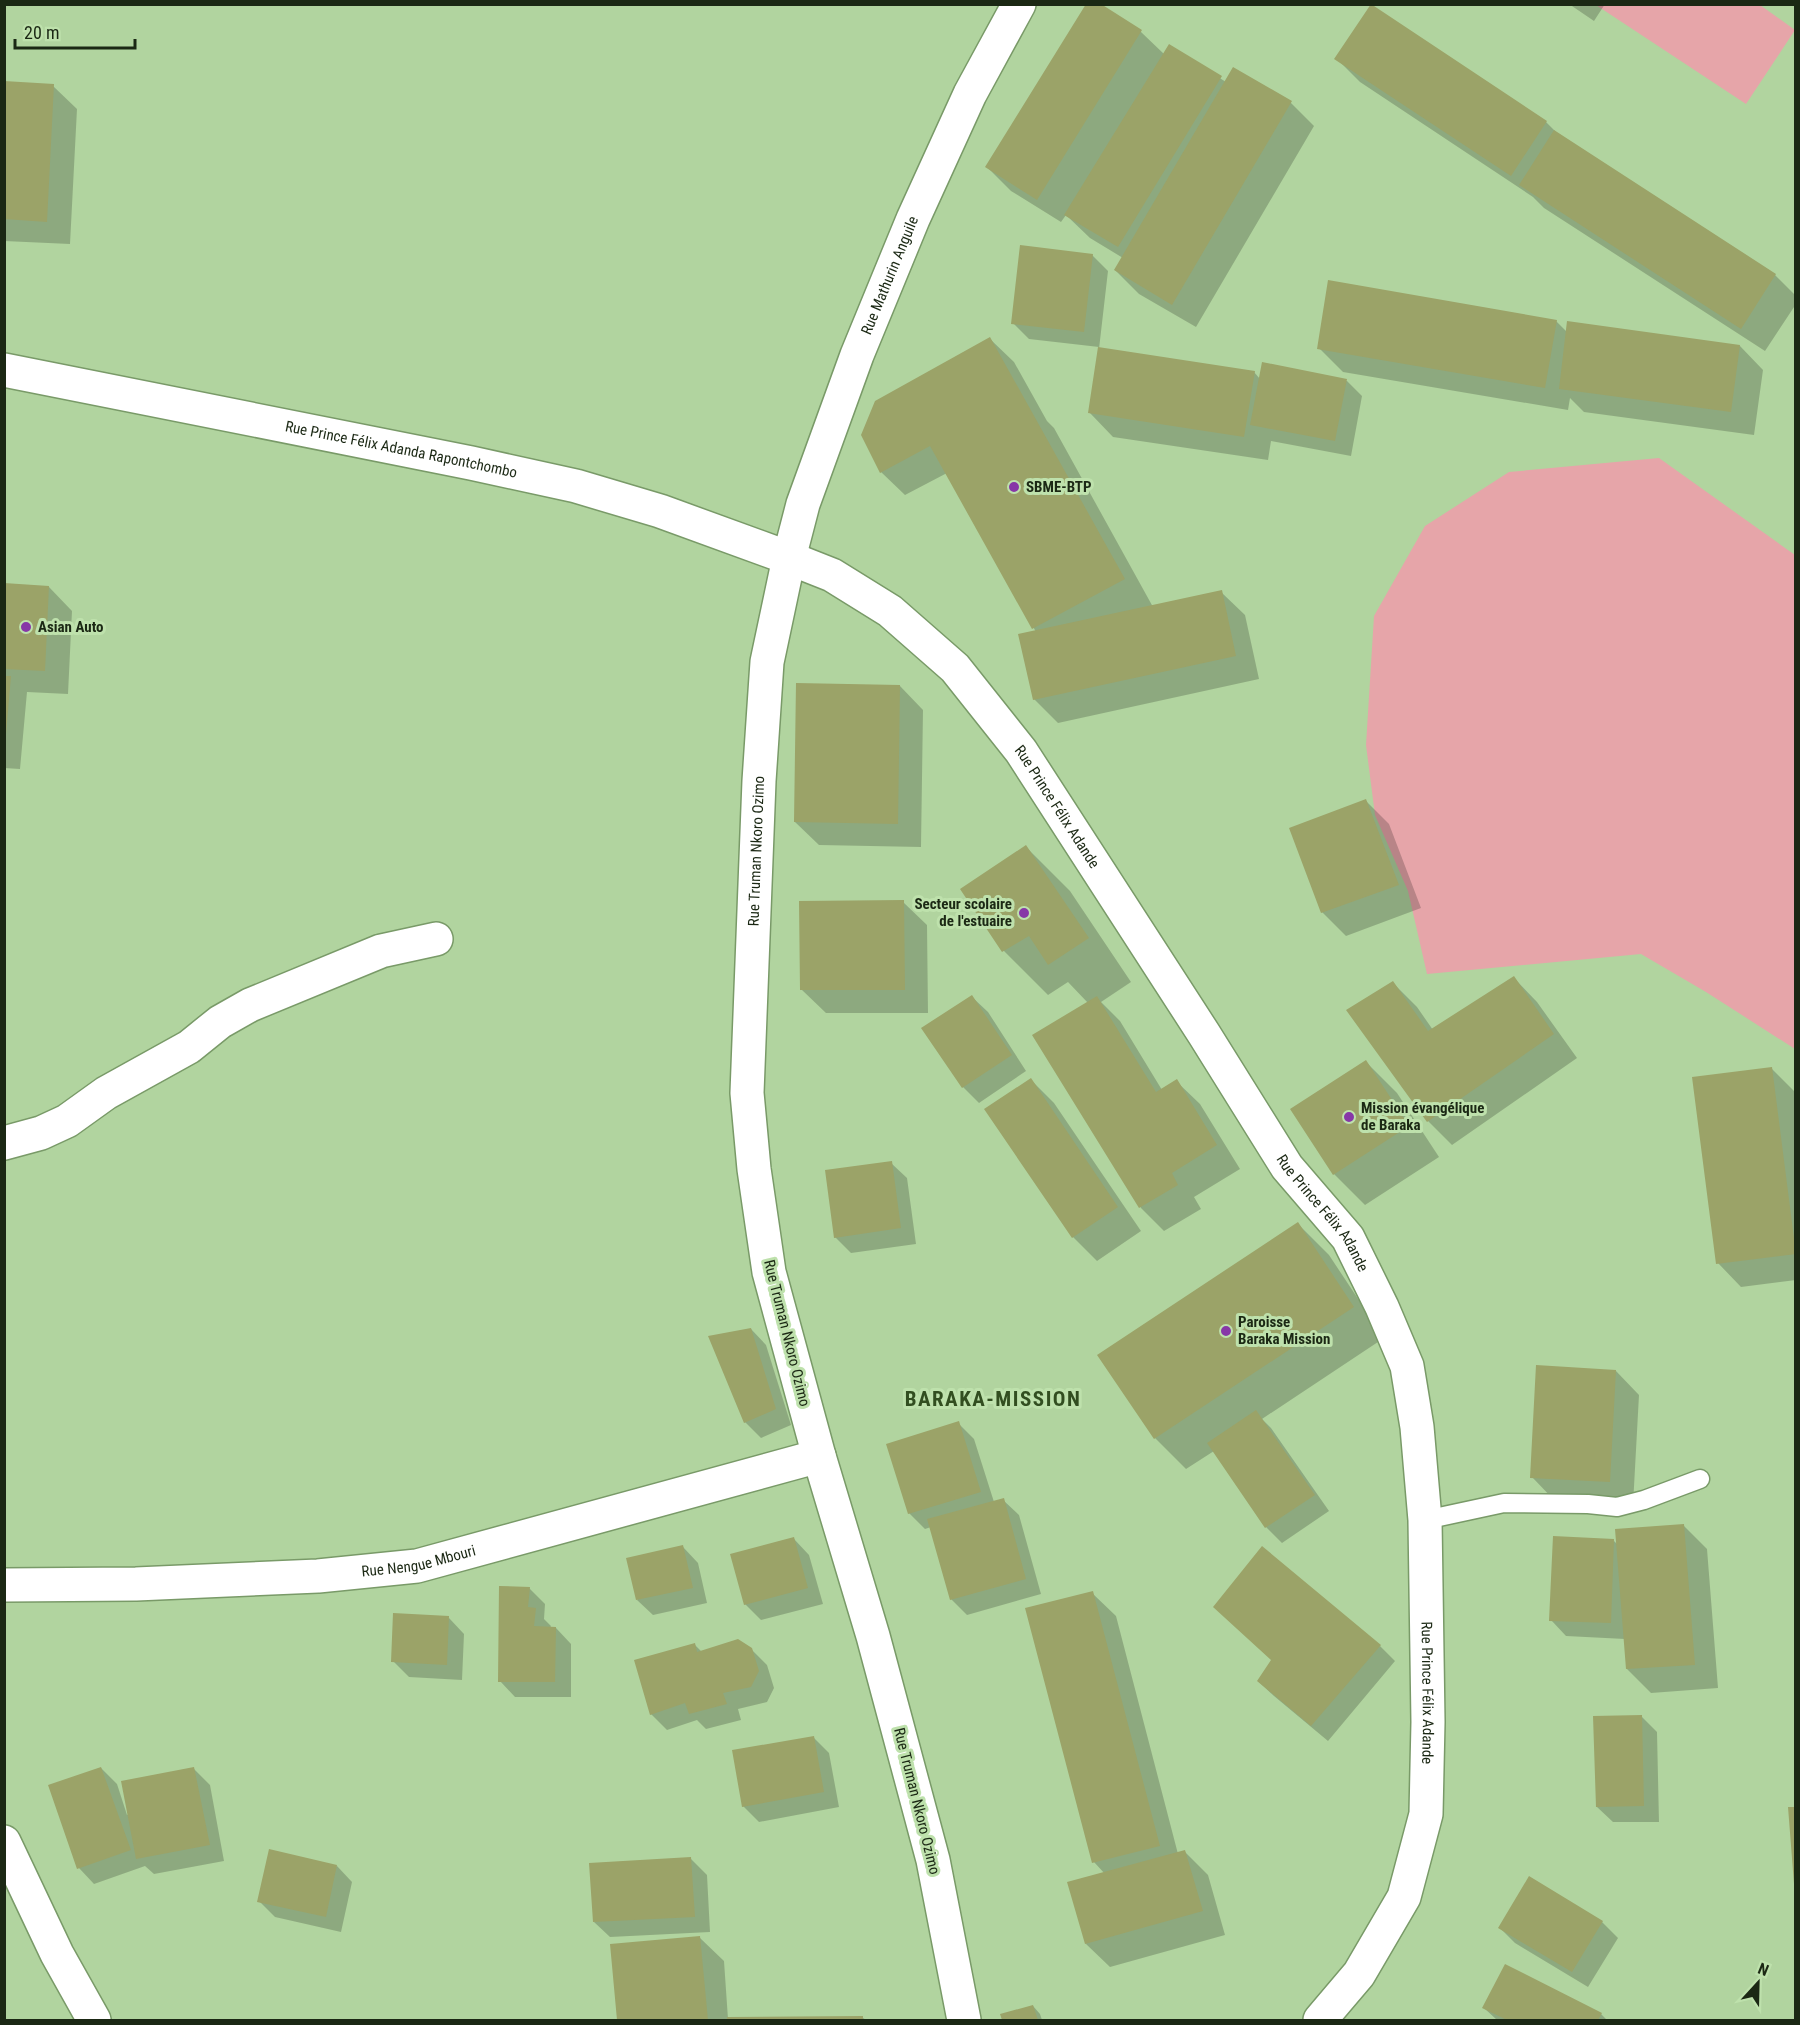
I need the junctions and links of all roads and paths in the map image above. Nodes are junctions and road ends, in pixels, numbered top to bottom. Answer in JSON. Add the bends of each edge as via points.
{"nodes":[{"id":1,"x":1019,"y":4,"type":"edge"},
{"id":2,"x":4,"y":370,"type":"edge"},
{"id":3,"x":789,"y":558,"type":"junction"},
{"id":4,"x":436,"y":939,"type":"dead end"},
{"id":5,"x":4,"y":1143,"type":"edge"},
{"id":6,"x":819,"y":1456,"type":"junction"},
{"id":7,"x":1700,"y":1479,"type":"dead end"},
{"id":8,"x":1425,"y":1520,"type":"junction"},
{"id":9,"x":4,"y":1585,"type":"edge"},
{"id":10,"x":4,"y":1842,"type":"edge"},
{"id":11,"x":94,"y":2020,"type":"edge"},
{"id":12,"x":964,"y":2020,"type":"edge"},
{"id":13,"x":1320,"y":2020,"type":"edge"}],
"edges":[{"from":1,"to":3,"type":"street","name":"Rue Mathurin Anguile","via":[[970,94],[913,219],[803,504]]},
{"from":2,"to":3,"type":"street","name":"Rue Prince Félix Adanda Rapontchombo","via":[[576,486],[660,511]]},
{"from":3,"to":6,"type":"street","name":"Rue Truman Nkoro Ozimo","via":[[767,662],[747,1093],[768,1272]]},
{"from":3,"to":8,"type":"street","name":"Rue Prince Félix Adande","via":[[832,574],[890,611],[955,668],[1021,751],[1287,1167],[1348,1238],[1407,1366]]},
{"from":4,"to":5,"type":"street","via":[[381,951],[250,1005],[67,1121]]},
{"from":6,"to":9,"type":"street","name":"Rue Nengue Mbouri","via":[[417,1566],[136,1584]]},
{"from":6,"to":12,"type":"street","name":"Rue Truman Nkoro Ozimo","via":[[873,1636],[933,1860]]},
{"from":7,"to":8,"type":"lane","via":[[1617,1507],[1504,1503]]},
{"from":8,"to":13,"type":"street","name":"Rue Prince Félix Adande","via":[[1426,1814],[1404,1896],[1359,1974]]},
{"from":10,"to":11,"type":"street","via":[[57,1954]]}]}
